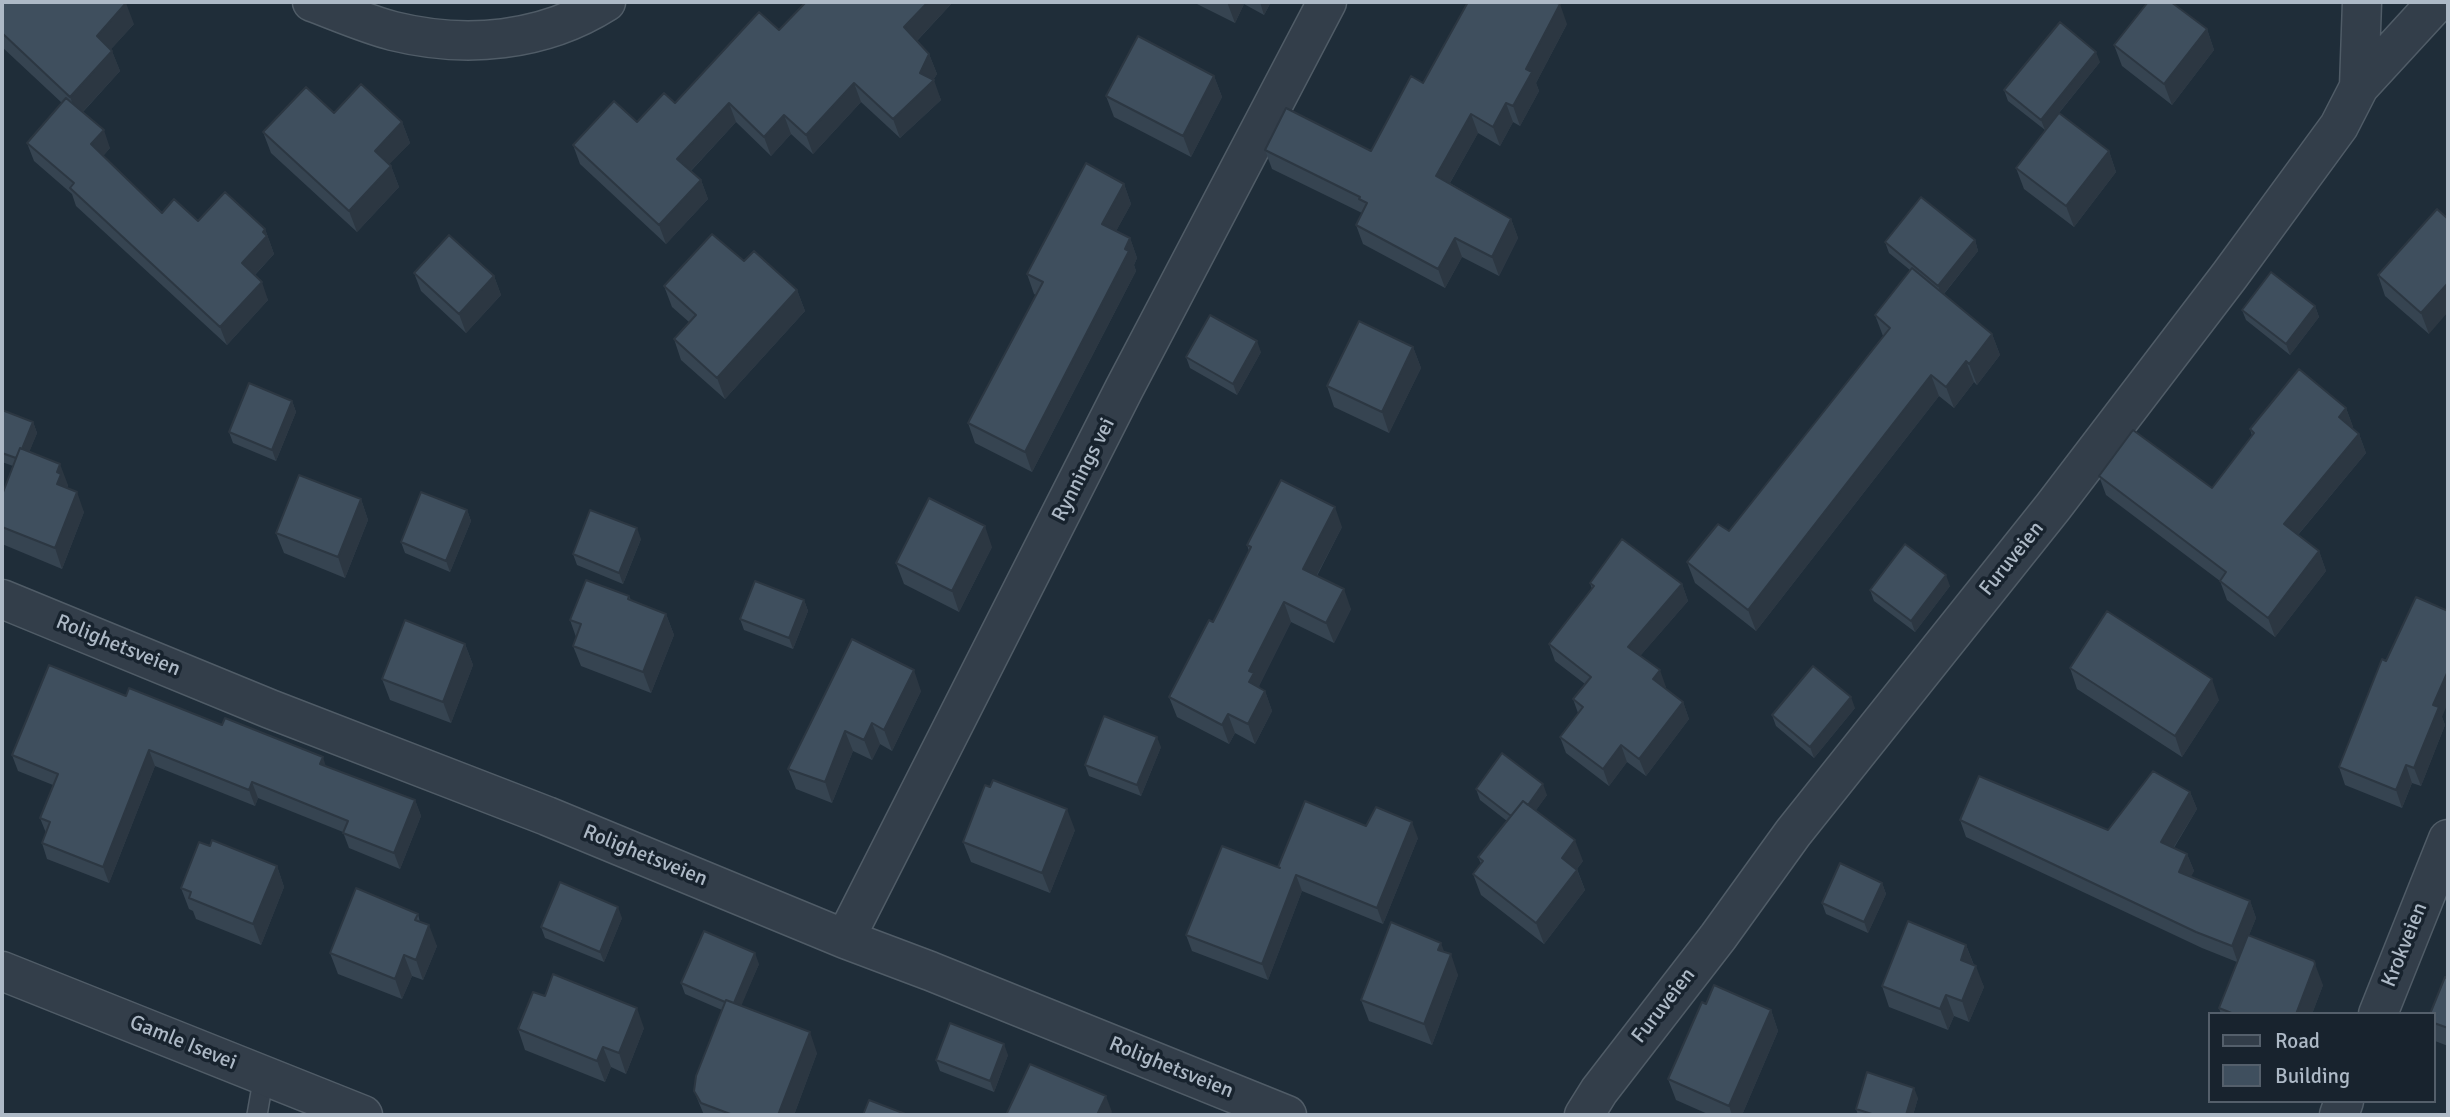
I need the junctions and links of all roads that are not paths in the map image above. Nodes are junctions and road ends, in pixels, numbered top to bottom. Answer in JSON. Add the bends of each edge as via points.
{"nodes":[{"id":1,"x":312,"y":2,"type":"edge"},
{"id":2,"x":606,"y":2,"type":"edge"},
{"id":3,"x":1326,"y":2,"type":"edge"},
{"id":4,"x":2362,"y":2,"type":"edge"},
{"id":5,"x":2437,"y":2,"type":"edge"},
{"id":6,"x":2359,"y":87,"type":"junction"},
{"id":7,"x":2,"y":599,"type":"edge"},
{"id":8,"x":2448,"y":839,"type":"edge"},
{"id":9,"x":845,"y":939,"type":"junction"},
{"id":10,"x":2,"y":971,"type":"edge"},
{"id":11,"x":2379,"y":1012,"type":"edge"},
{"id":12,"x":264,"y":1075,"type":"junction"},
{"id":13,"x":257,"y":1115,"type":"edge"},
{"id":14,"x":363,"y":1115,"type":"edge"},
{"id":15,"x":1287,"y":1115,"type":"edge"},
{"id":16,"x":1584,"y":1115,"type":"edge"}],
"edges":[{"from":1,"to":2,"type":"street","via":[[390,30],[429,38],[483,40],[546,30]]},
{"from":3,"to":9,"type":"street","name":"Rynnings vei"},
{"from":4,"to":6,"type":"street"},
{"from":5,"to":6,"type":"street","name":"Furuveien"},
{"from":6,"to":16,"type":"street","name":"Furuveien","via":[[2339,126],[2230,275],[2053,507],[1787,841]]},
{"from":7,"to":9,"type":"street","name":"Rolighetsveien"},
{"from":8,"to":11,"type":"street","name":"Krokveien"},
{"from":9,"to":15,"type":"street","name":"Rolighetsveien"},
{"from":10,"to":12,"type":"street","name":"Gamle Isevei"},
{"from":12,"to":13,"type":"lane"},
{"from":12,"to":14,"type":"street","name":"Gamle Isevei"}]}
